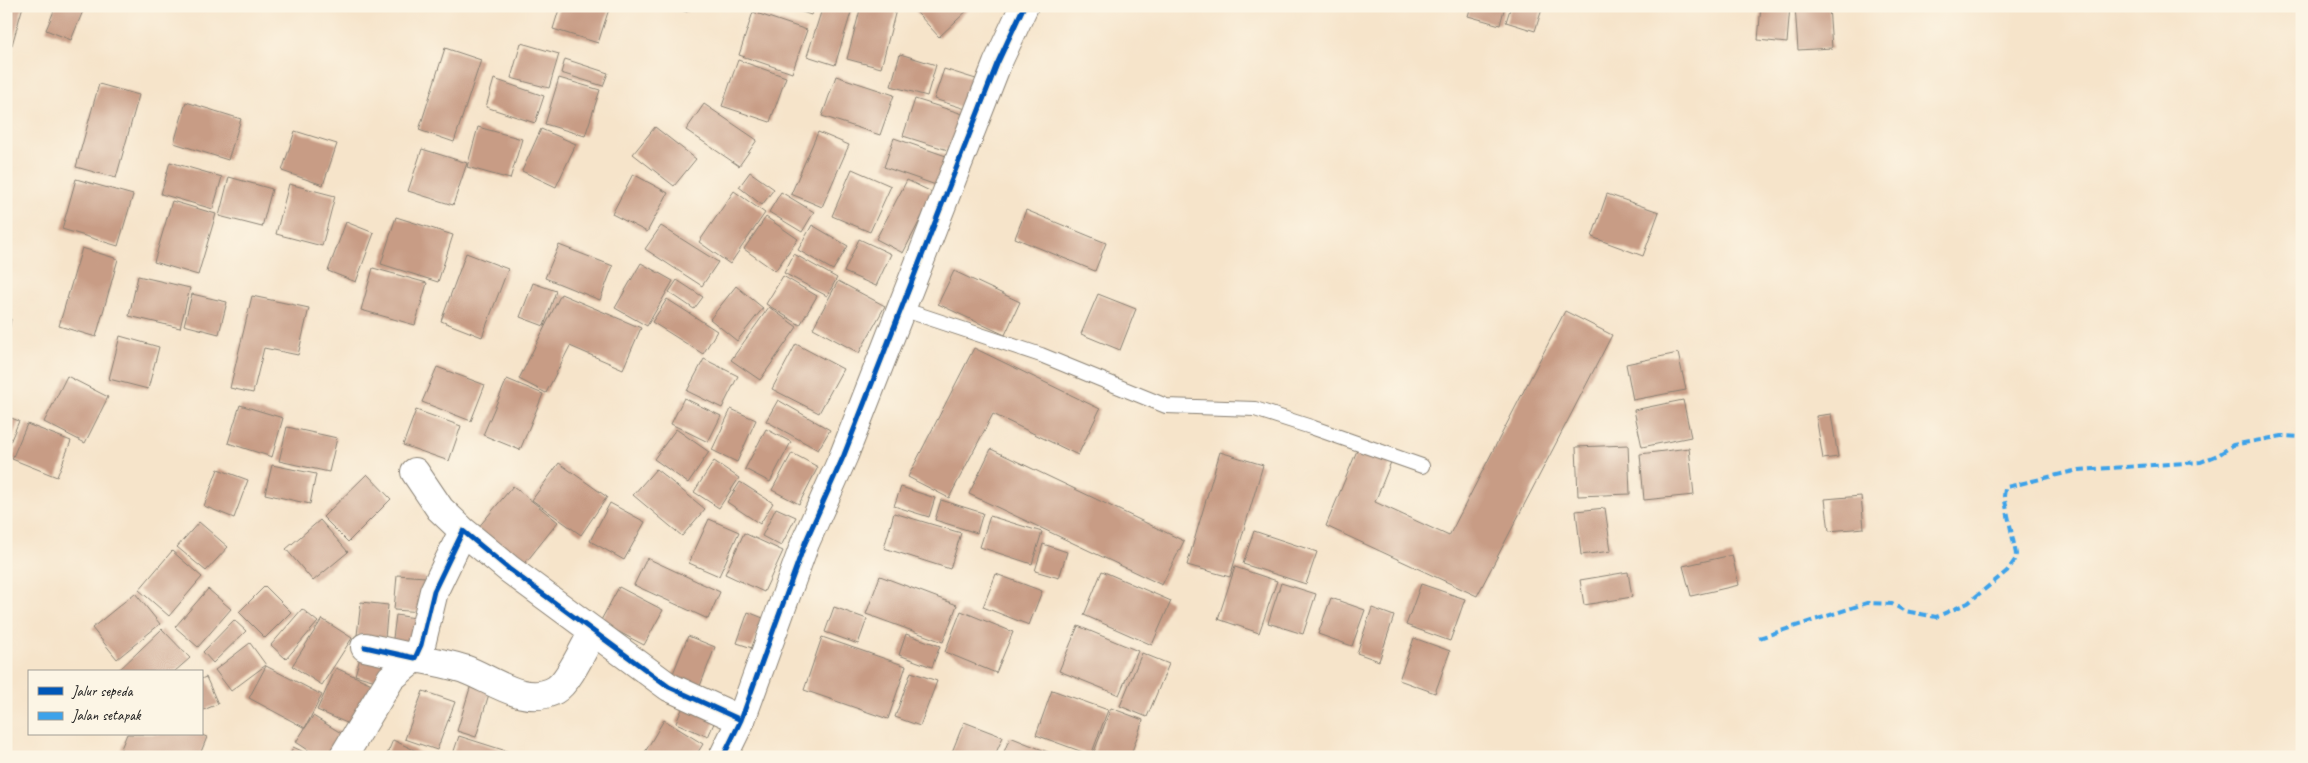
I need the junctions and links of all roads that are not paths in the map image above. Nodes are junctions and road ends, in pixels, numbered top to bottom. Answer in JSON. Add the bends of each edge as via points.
{"nodes":[{"id":1,"x":1024,"y":6,"type":"edge"},
{"id":2,"x":902,"y":309,"type":"junction"},
{"id":3,"x":1422,"y":466,"type":"dead end"},
{"id":4,"x":415,"y":472,"type":"dead end"},
{"id":5,"x":463,"y":531,"type":"junction"},
{"id":6,"x":593,"y":632,"type":"junction"},
{"id":7,"x":365,"y":647,"type":"dead end"},
{"id":8,"x":415,"y":658,"type":"junction"},
{"id":9,"x":741,"y":720,"type":"junction"},
{"id":10,"x":343,"y":757,"type":"edge"},
{"id":11,"x":723,"y":757,"type":"edge"}],
"edges":[{"from":1,"to":2,"type":"street","via":[[919,260]]},
{"from":2,"to":3,"type":"lane","via":[[1041,355],[1166,406],[1255,409]]},
{"from":2,"to":9,"type":"street","via":[[805,543]]},
{"from":4,"to":5,"type":"street","via":[[440,509]]},
{"from":5,"to":6,"type":"street"},
{"from":5,"to":8,"type":"street","via":[[434,591]]},
{"from":6,"to":8,"type":"street","via":[[556,690],[533,696],[513,691],[466,670]]},
{"from":6,"to":9,"type":"street","via":[[669,687]]},
{"from":7,"to":8,"type":"street"},
{"from":8,"to":10,"type":"street","via":[[391,678]]},
{"from":9,"to":11,"type":"street"}]}
